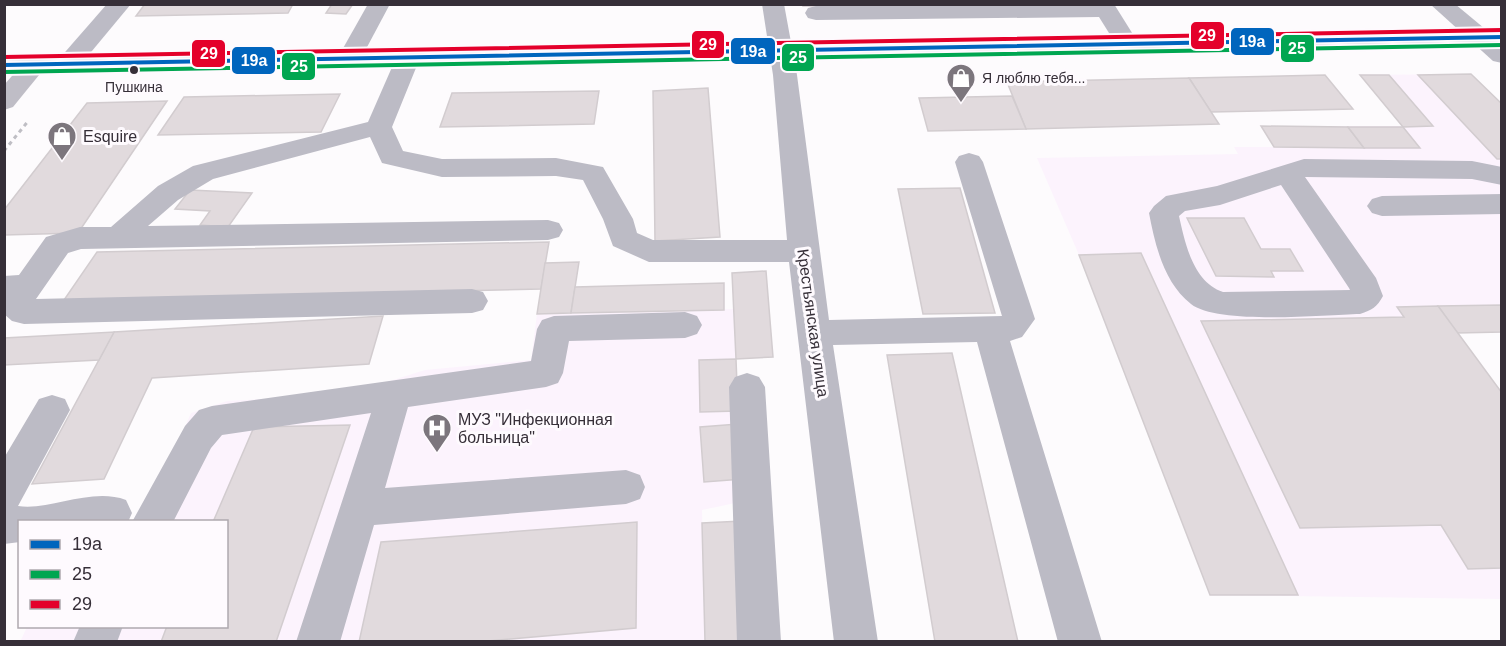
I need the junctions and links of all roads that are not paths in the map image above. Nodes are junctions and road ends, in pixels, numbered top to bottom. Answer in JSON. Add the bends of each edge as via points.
{"nodes":[{"id":1,"x":120,"y":4,"type":"edge"},
{"id":2,"x":379,"y":4,"type":"edge"},
{"id":3,"x":773,"y":4,"type":"edge"},
{"id":4,"x":1442,"y":4,"type":"edge"},
{"id":5,"x":1103,"y":7,"type":"edge"},
{"id":6,"x":816,"y":13,"type":"dead end"},
{"id":7,"x":1490,"y":37,"type":"edge"},
{"id":8,"x":1127,"y":44,"type":"junction"},
{"id":9,"x":782,"y":52,"type":"junction"},
{"id":10,"x":1502,"y":56,"type":"edge"},
{"id":11,"x":408,"y":58,"type":"junction"},
{"id":12,"x":349,"y":59,"type":"junction"},
{"id":13,"x":36,"y":64,"type":"junction"},
{"id":14,"x":68,"y":64,"type":"junction"},
{"id":15,"x":4,"y":65,"type":"edge"},
{"id":16,"x":4,"y":102,"type":"edge"},
{"id":17,"x":379,"y":127,"type":"junction"},
{"id":18,"x":969,"y":162,"type":"dead end"},
{"id":19,"x":1288,"y":174,"type":"junction"},
{"id":20,"x":1502,"y":176,"type":"edge"},
{"id":21,"x":1502,"y":204,"type":"edge"},
{"id":22,"x":1382,"y":206,"type":"dead end"},
{"id":23,"x":548,"y":230,"type":"dead end"},
{"id":24,"x":118,"y":238,"type":"junction"},
{"id":25,"x":803,"y":251,"type":"junction"},
{"id":26,"x":16,"y":287,"type":"edge"},
{"id":27,"x":472,"y":301,"type":"dead end"},
{"id":28,"x":685,"y":325,"type":"dead end"},
{"id":29,"x":990,"y":329,"type":"junction"},
{"id":30,"x":814,"y":333,"type":"junction"},
{"id":31,"x":747,"y":387,"type":"dead end"},
{"id":32,"x":394,"y":395,"type":"junction"},
{"id":33,"x":52,"y":410,"type":"dead end"},
{"id":34,"x":626,"y":487,"type":"dead end"},
{"id":35,"x":4,"y":494,"type":"edge"},
{"id":36,"x":359,"y":508,"type":"junction"},
{"id":37,"x":112,"y":513,"type":"dead end"},
{"id":38,"x":57,"y":520,"type":"edge"},
{"id":39,"x":153,"y":520,"type":"edge"},
{"id":40,"x":102,"y":628,"type":"edge"},
{"id":41,"x":95,"y":642,"type":"edge"},
{"id":42,"x":318,"y":642,"type":"edge"},
{"id":43,"x":759,"y":642,"type":"edge"},
{"id":44,"x":856,"y":642,"type":"edge"},
{"id":45,"x":1080,"y":642,"type":"edge"}],
"edges":[{"from":1,"to":14,"type":"street"},
{"from":2,"to":12,"type":"street"},
{"from":3,"to":9,"type":"street","name":"Крестьянская улица"},
{"from":4,"to":7,"type":"street"},
{"from":5,"to":6,"type":"street"},
{"from":5,"to":8,"type":"street"},
{"from":7,"to":8,"type":"highway"},
{"from":7,"to":10,"type":"street"},
{"from":8,"to":9,"type":"highway"},
{"from":9,"to":11,"type":"highway"},
{"from":9,"to":25,"type":"street","name":"Крестьянская улица"},
{"from":11,"to":12,"type":"highway"},
{"from":11,"to":17,"type":"street"},
{"from":12,"to":14,"type":"highway"},
{"from":13,"to":14,"type":"highway"},
{"from":13,"to":15,"type":"highway"},
{"from":13,"to":16,"type":"main road"},
{"from":17,"to":24,"type":"street","via":[[203,172],[157,200]]},
{"from":17,"to":25,"type":"street","via":[[392,157],[442,168],[556,167],[593,173],[618,219],[624,239],[649,251]]},
{"from":18,"to":29,"type":"street","via":[[1019,319],[1010,328]]},
{"from":19,"to":19,"type":"street","via":[[1220,195],[1176,203],[1164,213],[1173,256],[1202,296],[1222,304],[1360,302],[1367,296],[1365,286]]},
{"from":19,"to":20,"type":"street","via":[[1304,168],[1472,170]]},
{"from":21,"to":22,"type":"street"},
{"from":23,"to":24,"type":"street"},
{"from":24,"to":26,"type":"street","via":[[80,237],[57,245]]},
{"from":25,"to":30,"type":"street","name":"Крестьянская улица"},
{"from":26,"to":27,"type":"street","via":[[16,305],[24,312]]},
{"from":28,"to":32,"type":"street","via":[[554,329],[546,373]]},
{"from":29,"to":30,"type":"street"},
{"from":29,"to":45,"type":"street"},
{"from":30,"to":44,"type":"street","name":"Крестьянская улица"},
{"from":31,"to":43,"type":"street"},
{"from":32,"to":36,"type":"street"},
{"from":32,"to":39,"type":"street","via":[[212,421],[198,437]]},
{"from":33,"to":35,"type":"street"},
{"from":34,"to":36,"type":"street"},
{"from":36,"to":42,"type":"street"},
{"from":37,"to":38,"type":"street"},
{"from":40,"to":41,"type":"street"}]}
